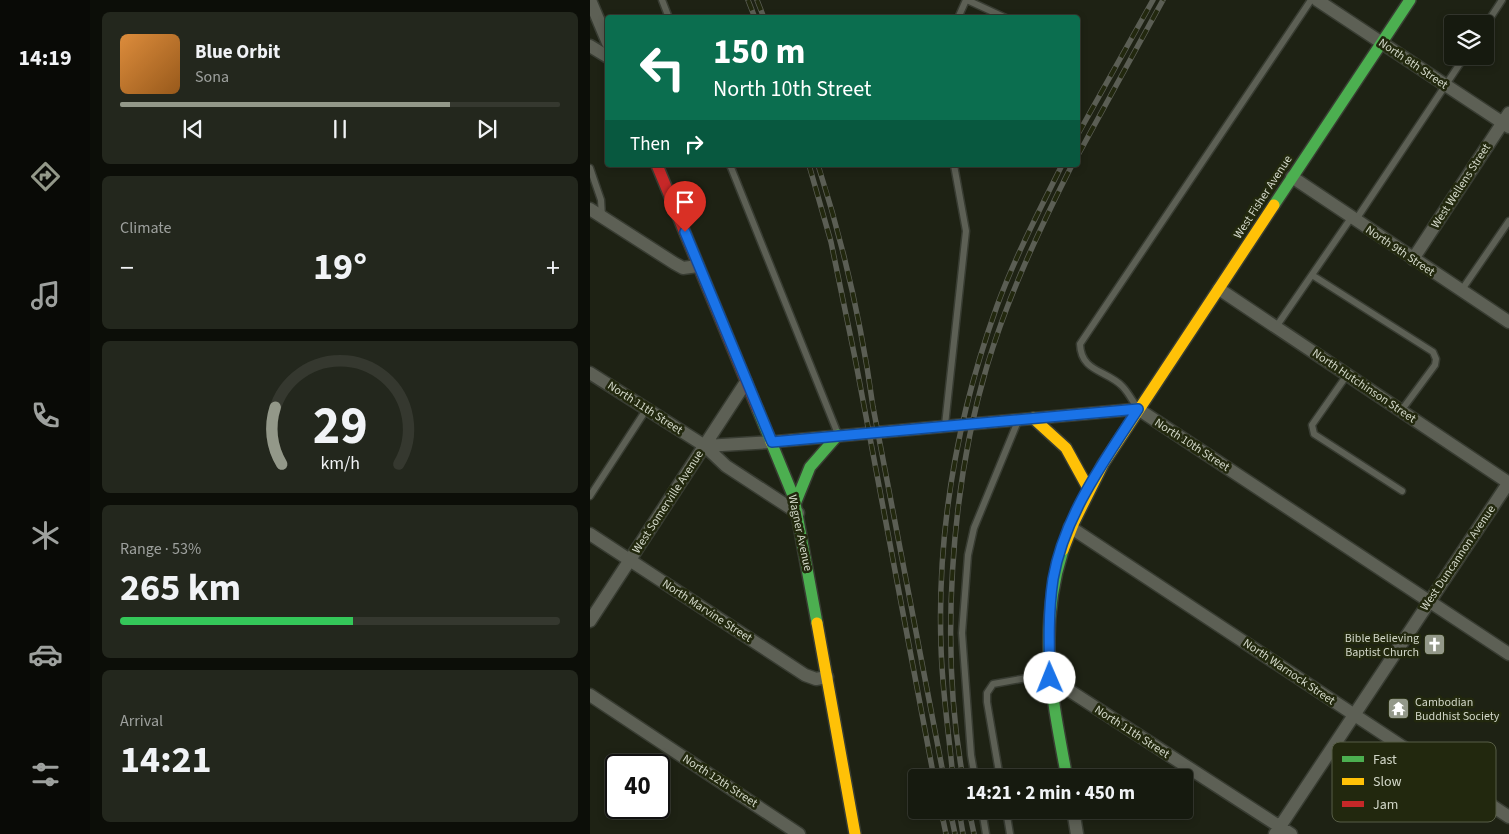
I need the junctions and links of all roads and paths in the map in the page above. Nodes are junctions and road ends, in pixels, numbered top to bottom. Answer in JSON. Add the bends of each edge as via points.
{"nodes":[{"id":1,"x":662,"y":0,"type":"edge"},
{"id":2,"x":967,"y":0,"type":"edge"},
{"id":3,"x":1310,"y":0,"type":"edge"},
{"id":4,"x":1317,"y":0,"type":"edge"},
{"id":5,"x":1410,"y":0,"type":"edge"},
{"id":6,"x":1502,"y":0,"type":"edge"},
{"id":7,"x":590,"y":2,"type":"edge"},
{"id":8,"x":668,"y":15,"type":"edge"},
{"id":9,"x":960,"y":15,"type":"edge"},
{"id":10,"x":1000,"y":15,"type":"edge"},
{"id":11,"x":1492,"y":15,"type":"edge"},
{"id":12,"x":605,"y":36,"type":"edge"},
{"id":13,"x":1382,"y":42,"type":"junction"},
{"id":14,"x":590,"y":46,"type":"edge"},
{"id":15,"x":605,"y":55,"type":"edge"},
{"id":16,"x":1459,"y":65,"type":"edge"},
{"id":17,"x":1445,"y":86,"type":"junction"},
{"id":18,"x":1507,"y":121,"type":"edge"},
{"id":19,"x":658,"y":167,"type":"edge"},
{"id":20,"x":731,"y":167,"type":"edge"},
{"id":21,"x":954,"y":167,"type":"edge"},
{"id":22,"x":590,"y":168,"type":"edge"},
{"id":23,"x":1292,"y":178,"type":"junction"},
{"id":24,"x":590,"y":209,"type":"edge"},
{"id":25,"x":602,"y":217,"type":"junction"},
{"id":26,"x":1353,"y":220,"type":"junction"},
{"id":27,"x":1509,"y":221,"type":"edge"},
{"id":28,"x":1413,"y":260,"type":"junction"},
{"id":29,"x":698,"y":266,"type":"junction"},
{"id":30,"x":1312,"y":275,"type":"junction"},
{"id":31,"x":1219,"y":289,"type":"junction"},
{"id":32,"x":1462,"y":291,"type":"junction"},
{"id":33,"x":1509,"y":322,"type":"edge"},
{"id":34,"x":1276,"y":327,"type":"junction"},
{"id":35,"x":590,"y":372,"type":"edge"},
{"id":36,"x":1347,"y":375,"type":"junction"},
{"id":37,"x":746,"y":382,"type":"junction"},
{"id":38,"x":1138,"y":409,"type":"junction"},
{"id":39,"x":646,"y":410,"type":"junction"},
{"id":40,"x":1401,"y":411,"type":"junction"},
{"id":41,"x":1033,"y":418,"type":"junction"},
{"id":42,"x":1018,"y":420,"type":"junction"},
{"id":43,"x":944,"y":426,"type":"junction"},
{"id":44,"x":838,"y":435,"type":"junction"},
{"id":45,"x":772,"y":442,"type":"junction"},
{"id":46,"x":704,"y":446,"type":"junction"},
{"id":47,"x":1509,"y":482,"type":"edge"},
{"id":48,"x":1088,"y":488,"type":"junction"},
{"id":49,"x":1402,"y":491,"type":"dead end"},
{"id":50,"x":590,"y":496,"type":"edge"},
{"id":51,"x":797,"y":508,"type":"junction"},
{"id":52,"x":1070,"y":526,"type":"junction"},
{"id":53,"x":590,"y":534,"type":"edge"},
{"id":54,"x":630,"y":560,"type":"junction"},
{"id":55,"x":1430,"y":601,"type":"junction"},
{"id":56,"x":590,"y":620,"type":"edge"},
{"id":57,"x":1509,"y":654,"type":"edge"},
{"id":58,"x":1050,"y":676,"type":"junction"},
{"id":59,"x":827,"y":677,"type":"junction"},
{"id":60,"x":590,"y":696,"type":"edge"},
{"id":61,"x":1352,"y":715,"type":"junction"},
{"id":62,"x":1336,"y":742,"type":"edge"},
{"id":63,"x":1394,"y":742,"type":"edge"},
{"id":64,"x":1332,"y":748,"type":"edge"},
{"id":65,"x":973,"y":769,"type":"edge"},
{"id":66,"x":998,"y":769,"type":"edge"},
{"id":67,"x":1066,"y":769,"type":"edge"},
{"id":68,"x":1496,"y":809,"type":"edge"},
{"id":69,"x":1509,"y":817,"type":"edge"},
{"id":70,"x":984,"y":819,"type":"edge"},
{"id":71,"x":1008,"y":819,"type":"edge"},
{"id":72,"x":1074,"y":819,"type":"edge"},
{"id":73,"x":1282,"y":832,"type":"edge"},
{"id":74,"x":799,"y":834,"type":"edge"},
{"id":75,"x":855,"y":834,"type":"edge"},
{"id":76,"x":986,"y":834,"type":"edge"},
{"id":77,"x":1010,"y":834,"type":"edge"},
{"id":78,"x":1077,"y":834,"type":"edge"}],
"edges":[{"from":1,"to":8,"type":"lane"},
{"from":2,"to":9,"type":"lane"},
{"from":2,"to":10,"type":"lane"},
{"from":3,"to":38,"type":"lane","via":[[1080,344],[1084,362],[1122,386]]},
{"from":4,"to":13,"type":"street","name":"North 8th Street"},
{"from":5,"to":13,"type":"street","name":"West Fisher Avenue"},
{"from":6,"to":11,"type":"lane"},
{"from":7,"to":12,"type":"street"},
{"from":13,"to":17,"type":"street","name":"North 8th Street"},
{"from":13,"to":23,"type":"street","name":"West Fisher Avenue"},
{"from":14,"to":15,"type":"street"},
{"from":16,"to":17,"type":"lane"},
{"from":17,"to":18,"type":"street","name":"North 8th Street"},
{"from":17,"to":26,"type":"lane"},
{"from":18,"to":28,"type":"street","name":"West Wellens Street"},
{"from":19,"to":29,"type":"street","name":"Wagner Avenue"},
{"from":20,"to":44,"type":"lane"},
{"from":21,"to":43,"type":"lane","via":[[966,231]]},
{"from":22,"to":25,"type":"lane","via":[[601,200]]},
{"from":23,"to":26,"type":"street","name":"North 9th Street"},
{"from":23,"to":31,"type":"street","name":"West Fisher Avenue"},
{"from":24,"to":25,"type":"street"},
{"from":25,"to":29,"type":"street","via":[[682,268]]},
{"from":26,"to":28,"type":"street","name":"North 9th Street"},
{"from":26,"to":30,"type":"lane"},
{"from":27,"to":32,"type":"lane"},
{"from":28,"to":32,"type":"street","name":"North 9th Street"},
{"from":29,"to":37,"type":"street","name":"Wagner Avenue"},
{"from":30,"to":34,"type":"lane"},
{"from":30,"to":40,"type":"lane","via":[[1433,352],[1435,365]]},
{"from":31,"to":34,"type":"street","name":"North Hutchinson Street"},
{"from":31,"to":38,"type":"street","name":"West Fisher Avenue"},
{"from":32,"to":33,"type":"street","name":"North 9th Street"},
{"from":34,"to":36,"type":"street","name":"North Hutchinson Street"},
{"from":35,"to":39,"type":"street","name":"North 11th Street"},
{"from":36,"to":40,"type":"street","name":"North Hutchinson Street"},
{"from":36,"to":49,"type":"lane","via":[[1311,430]]},
{"from":37,"to":45,"type":"street","name":"Wagner Avenue"},
{"from":37,"to":46,"type":"street","name":"West Somerville Avenue"},
{"from":38,"to":41,"type":"street"},
{"from":38,"to":48,"type":"street","name":"West Fisher Avenue"},
{"from":38,"to":55,"type":"street","name":"North 10th Street"},
{"from":39,"to":46,"type":"street","name":"North 11th Street"},
{"from":39,"to":50,"type":"lane"},
{"from":40,"to":47,"type":"street","name":"North Hutchinson Street"},
{"from":41,"to":42,"type":"street"},
{"from":41,"to":48,"type":"street","via":[[1062,440],[1073,454]]},
{"from":42,"to":43,"type":"street"},
{"from":42,"to":65,"type":"lane","via":[[974,528],[968,554],[962,633]]},
{"from":43,"to":44,"type":"street"},
{"from":44,"to":45,"type":"street"},
{"from":44,"to":51,"type":"street","via":[[810,467],[801,484]]},
{"from":45,"to":46,"type":"street"},
{"from":45,"to":51,"type":"street","name":"Wagner Avenue"},
{"from":46,"to":51,"type":"street","name":"North 11th Street","via":[[726,466]]},
{"from":46,"to":54,"type":"street","name":"West Somerville Avenue"},
{"from":47,"to":55,"type":"street","name":"West Duncannon Avenue"},
{"from":48,"to":52,"type":"street","name":"West Fisher Avenue"},
{"from":51,"to":59,"type":"street","name":"Wagner Avenue"},
{"from":52,"to":58,"type":"street","name":"West Fisher Avenue","via":[[1053,578],[1048,629]]},
{"from":52,"to":61,"type":"street","name":"North Warnock Street"},
{"from":53,"to":54,"type":"street","name":"North Marvine Street"},
{"from":54,"to":56,"type":"street","name":"West Somerville Avenue"},
{"from":54,"to":59,"type":"street","name":"North Marvine Street","via":[[805,676]]},
{"from":55,"to":57,"type":"street","name":"North 10th Street"},
{"from":55,"to":61,"type":"street","name":"West Duncannon Avenue"},
{"from":58,"to":66,"type":"lane","via":[[993,684],[988,689],[987,702]]},
{"from":58,"to":67,"type":"street","name":"West Fisher Avenue"},
{"from":58,"to":73,"type":"street","name":"North 11th Street"},
{"from":59,"to":75,"type":"street","name":"Wagner Avenue"},
{"from":60,"to":74,"type":"street","name":"North 12th Street"},
{"from":61,"to":62,"type":"street","name":"West Duncannon Avenue"},
{"from":61,"to":63,"type":"street","name":"North Warnock Street"},
{"from":64,"to":73,"type":"street","name":"West Duncannon Avenue"},
{"from":68,"to":69,"type":"street","name":"North Warnock Street"},
{"from":70,"to":76,"type":"lane"},
{"from":71,"to":77,"type":"lane"},
{"from":72,"to":78,"type":"street"}]}
